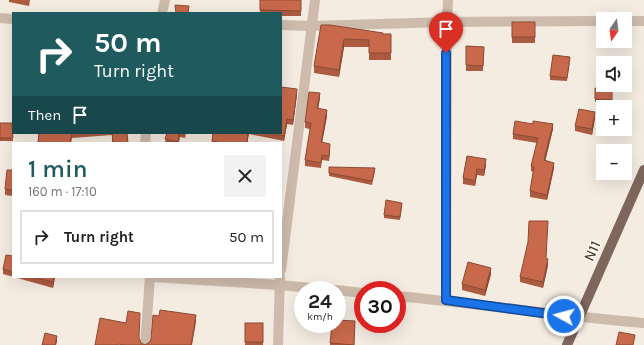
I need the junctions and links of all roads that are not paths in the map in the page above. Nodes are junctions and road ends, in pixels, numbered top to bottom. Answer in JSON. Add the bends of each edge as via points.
{"nodes":[{"id":1,"x":165,"y":0,"type":"edge"},
{"id":2,"x":315,"y":0,"type":"edge"},
{"id":3,"x":448,"y":0,"type":"edge"},
{"id":4,"x":162,"y":12,"type":"edge"},
{"id":5,"x":0,"y":18,"type":"edge"},
{"id":6,"x":12,"y":19,"type":"edge"},
{"id":7,"x":596,"y":21,"type":"edge"},
{"id":8,"x":632,"y":21,"type":"edge"},
{"id":9,"x":644,"y":21,"type":"edge"},
{"id":10,"x":447,"y":22,"type":"junction"},
{"id":11,"x":282,"y":25,"type":"edge"},
{"id":12,"x":312,"y":26,"type":"junction"},
{"id":13,"x":644,"y":170,"type":"edge"},
{"id":14,"x":282,"y":262,"type":"edge"},
{"id":15,"x":151,"y":278,"type":"edge"},
{"id":16,"x":183,"y":278,"type":"edge"},
{"id":17,"x":280,"y":281,"type":"edge"},
{"id":18,"x":294,"y":283,"type":"edge"},
{"id":19,"x":406,"y":297,"type":"edge"},
{"id":20,"x":446,"y":300,"type":"junction"},
{"id":21,"x":579,"y":317,"type":"junction"},
{"id":22,"x":644,"y":323,"type":"edge"},
{"id":23,"x":145,"y":345,"type":"edge"},
{"id":24,"x":278,"y":345,"type":"edge"},
{"id":25,"x":567,"y":345,"type":"edge"}],
"edges":[{"from":1,"to":4,"type":"street"},
{"from":2,"to":12,"type":"street"},
{"from":3,"to":10,"type":"street"},
{"from":5,"to":6,"type":"street"},
{"from":7,"to":10,"type":"street"},
{"from":8,"to":9,"type":"street"},
{"from":10,"to":12,"type":"street"},
{"from":10,"to":20,"type":"street"},
{"from":11,"to":12,"type":"street"},
{"from":12,"to":14,"type":"street"},
{"from":13,"to":21,"type":"main road","name":"N11"},
{"from":15,"to":23,"type":"street"},
{"from":16,"to":17,"type":"street"},
{"from":17,"to":18,"type":"street"},
{"from":17,"to":24,"type":"street"},
{"from":19,"to":20,"type":"street"},
{"from":20,"to":21,"type":"street"},
{"from":21,"to":22,"type":"street"},
{"from":21,"to":25,"type":"main road","name":"N11"}]}
